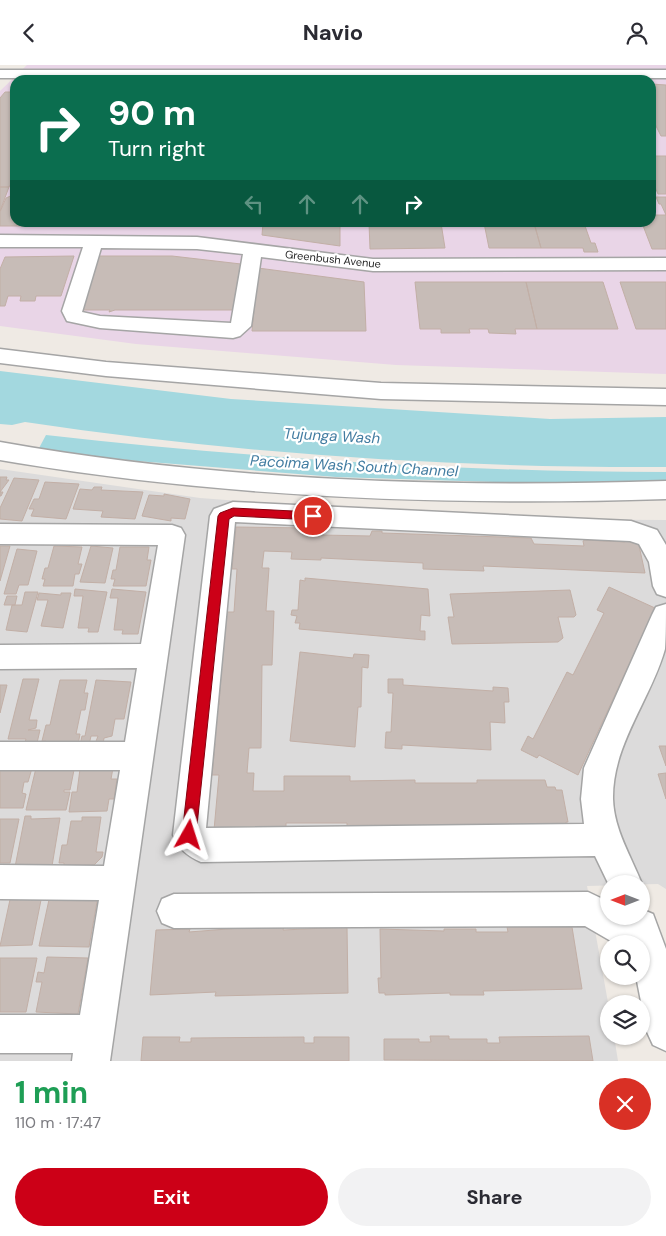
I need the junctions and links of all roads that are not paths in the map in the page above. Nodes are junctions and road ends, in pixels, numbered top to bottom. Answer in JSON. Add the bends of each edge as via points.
{"nodes":[{"id":1,"x":10,"y":65,"type":"edge"},
{"id":2,"x":662,"y":65,"type":"edge"},
{"id":3,"x":358,"y":73,"type":"edge"},
{"id":4,"x":604,"y":73,"type":"edge"},
{"id":5,"x":666,"y":73,"type":"edge"},
{"id":6,"x":0,"y":74,"type":"edge"},
{"id":7,"x":87,"y":75,"type":"edge"},
{"id":8,"x":329,"y":75,"type":"edge"},
{"id":9,"x":466,"y":75,"type":"edge"},
{"id":10,"x":589,"y":75,"type":"edge"},
{"id":11,"x":0,"y":241,"type":"edge"},
{"id":12,"x":94,"y":241,"type":"junction"},
{"id":13,"x":253,"y":250,"type":"junction"},
{"id":14,"x":666,"y":264,"type":"edge"},
{"id":15,"x":0,"y":356,"type":"edge"},
{"id":16,"x":666,"y":397,"type":"edge"},
{"id":17,"x":0,"y":451,"type":"edge"},
{"id":18,"x":666,"y":491,"type":"edge"},
{"id":19,"x":0,"y":534,"type":"edge"},
{"id":20,"x":666,"y":586,"type":"edge"},
{"id":21,"x":666,"y":615,"type":"edge"},
{"id":22,"x":152,"y":656,"type":"junction"},
{"id":23,"x":0,"y":657,"type":"edge"},
{"id":24,"x":0,"y":756,"type":"edge"},
{"id":25,"x":138,"y":756,"type":"junction"},
{"id":26,"x":603,"y":840,"type":"junction"},
{"id":27,"x":622,"y":875,"type":"edge"},
{"id":28,"x":0,"y":883,"type":"edge"},
{"id":29,"x":118,"y":883,"type":"junction"},
{"id":30,"x":174,"y":911,"type":"dead end"},
{"id":31,"x":642,"y":929,"type":"edge"},
{"id":32,"x":666,"y":1032,"type":"edge"},
{"id":33,"x":0,"y":1034,"type":"edge"},
{"id":34,"x":93,"y":1047,"type":"edge"}],
"edges":[{"from":1,"to":6,"type":"street"},
{"from":2,"to":5,"type":"street"},
{"from":3,"to":8,"type":"street"},
{"from":3,"to":9,"type":"street"},
{"from":4,"to":5,"type":"street"},
{"from":4,"to":10,"type":"street"},
{"from":6,"to":7,"type":"street"},
{"from":11,"to":12,"type":"street","name":"Greenbush Avenue"},
{"from":12,"to":13,"type":"street","name":"Greenbush Avenue","via":[[197,243]]},
{"from":12,"to":13,"type":"street","via":[[72,311],[74,317],[100,322],[233,331],[241,326]]},
{"from":13,"to":14,"type":"street","name":"Greenbush Avenue","via":[[373,265]]},
{"from":15,"to":16,"type":"lane","via":[[106,369],[381,391]]},
{"from":17,"to":18,"type":"street","via":[[216,479],[380,491],[584,494]]},
{"from":19,"to":22,"type":"street","via":[[172,535]]},
{"from":20,"to":26,"type":"street","via":[[662,561],[648,537],[631,531],[233,512],[224,516],[189,835],[201,846]]},
{"from":21,"to":26,"type":"street","via":[[600,768],[596,799]]},
{"from":22,"to":23,"type":"street"},
{"from":22,"to":25,"type":"street"},
{"from":24,"to":25,"type":"street"},
{"from":25,"to":29,"type":"street"},
{"from":26,"to":27,"type":"street"},
{"from":28,"to":29,"type":"street"},
{"from":29,"to":34,"type":"street"},
{"from":30,"to":31,"type":"street","via":[[588,909]]},
{"from":31,"to":32,"type":"street"},
{"from":33,"to":34,"type":"street"}]}
